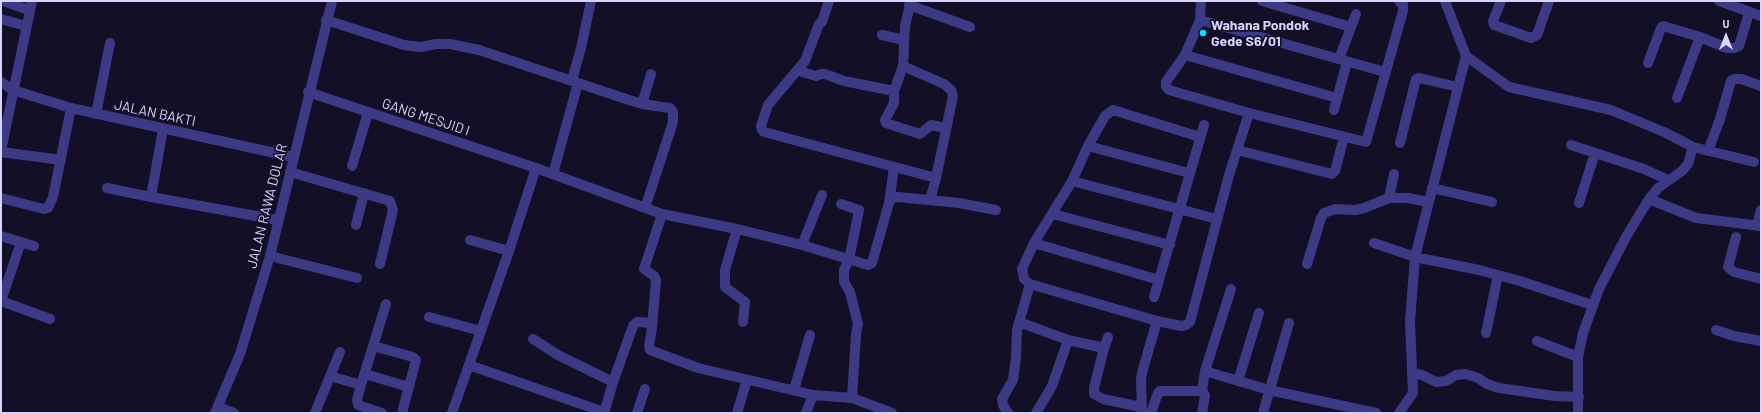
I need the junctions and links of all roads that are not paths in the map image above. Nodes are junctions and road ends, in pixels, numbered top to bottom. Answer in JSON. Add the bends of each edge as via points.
{"nodes":[{"id":1,"x":2,"y":1,"type":"edge"},
{"id":2,"x":332,"y":1,"type":"edge"},
{"id":3,"x":591,"y":1,"type":"edge"},
{"id":4,"x":829,"y":1,"type":"edge"},
{"id":5,"x":1201,"y":1,"type":"edge"},
{"id":6,"x":1262,"y":1,"type":"edge"},
{"id":7,"x":1399,"y":1,"type":"edge"},
{"id":8,"x":1445,"y":1,"type":"edge"},
{"id":9,"x":1501,"y":1,"type":"edge"},
{"id":10,"x":1549,"y":1,"type":"edge"},
{"id":11,"x":1719,"y":1,"type":"edge"},
{"id":12,"x":910,"y":3,"type":"edge"},
{"id":13,"x":30,"y":5,"type":"edge"},
{"id":14,"x":1757,"y":13,"type":"edge"},
{"id":15,"x":1356,"y":14,"type":"dead end"},
{"id":16,"x":1,"y":19,"type":"edge"},
{"id":17,"x":326,"y":20,"type":"junction"},
{"id":18,"x":1200,"y":20,"type":"junction"},
{"id":19,"x":26,"y":26,"type":"junction"},
{"id":20,"x":970,"y":27,"type":"dead end"},
{"id":21,"x":1351,"y":27,"type":"junction"},
{"id":22,"x":882,"y":35,"type":"dead end"},
{"id":23,"x":1700,"y":37,"type":"junction"},
{"id":24,"x":904,"y":40,"type":"junction"},
{"id":25,"x":110,"y":43,"type":"dead end"},
{"id":26,"x":1186,"y":55,"type":"junction"},
{"id":27,"x":1466,"y":56,"type":"junction"},
{"id":28,"x":1343,"y":61,"type":"junction"},
{"id":29,"x":1648,"y":63,"type":"dead end"},
{"id":30,"x":902,"y":66,"type":"junction"},
{"id":31,"x":798,"y":70,"type":"junction"},
{"id":32,"x":1385,"y":72,"type":"junction"},
{"id":33,"x":651,"y":74,"type":"dead end"},
{"id":34,"x":1,"y":82,"type":"edge"},
{"id":35,"x":575,"y":82,"type":"junction"},
{"id":36,"x":1761,"y":86,"type":"edge"},
{"id":37,"x":1458,"y":88,"type":"junction"},
{"id":38,"x":12,"y":90,"type":"junction"},
{"id":39,"x":894,"y":91,"type":"junction"},
{"id":40,"x":308,"y":92,"type":"junction"},
{"id":41,"x":1337,"y":98,"type":"junction"},
{"id":42,"x":1677,"y":98,"type":"dead end"},
{"id":43,"x":642,"y":104,"type":"junction"},
{"id":44,"x":71,"y":108,"type":"junction"},
{"id":45,"x":1334,"y":110,"type":"dead end"},
{"id":46,"x":368,"y":113,"type":"junction"},
{"id":47,"x":1249,"y":113,"type":"junction"},
{"id":48,"x":96,"y":114,"type":"junction"},
{"id":49,"x":1204,"y":125,"type":"dead end"},
{"id":50,"x":946,"y":128,"type":"junction"},
{"id":51,"x":163,"y":129,"type":"junction"},
{"id":52,"x":1200,"y":137,"type":"junction"},
{"id":53,"x":1344,"y":137,"type":"junction"},
{"id":54,"x":1400,"y":143,"type":"dead end"},
{"id":55,"x":1571,"y":145,"type":"dead end"},
{"id":56,"x":1088,"y":146,"type":"junction"},
{"id":57,"x":1693,"y":147,"type":"junction"},
{"id":58,"x":1237,"y":150,"type":"junction"},
{"id":59,"x":1,"y":151,"type":"edge"},
{"id":60,"x":1708,"y":151,"type":"junction"},
{"id":61,"x":1595,"y":153,"type":"junction"},
{"id":62,"x":293,"y":157,"type":"junction"},
{"id":63,"x":61,"y":160,"type":"junction"},
{"id":64,"x":1754,"y":162,"type":"dead end"},
{"id":65,"x":352,"y":166,"type":"dead end"},
{"id":66,"x":894,"y":167,"type":"junction"},
{"id":67,"x":536,"y":168,"type":"junction"},
{"id":68,"x":290,"y":172,"type":"junction"},
{"id":69,"x":1189,"y":173,"type":"junction"},
{"id":70,"x":552,"y":174,"type":"junction"},
{"id":71,"x":1394,"y":174,"type":"dead end"},
{"id":72,"x":936,"y":178,"type":"junction"},
{"id":73,"x":1668,"y":180,"type":"junction"},
{"id":74,"x":1072,"y":181,"type":"junction"},
{"id":75,"x":107,"y":188,"type":"dead end"},
{"id":76,"x":1432,"y":188,"type":"junction"},
{"id":77,"x":364,"y":193,"type":"junction"},
{"id":78,"x":822,"y":195,"type":"dead end"},
{"id":79,"x":151,"y":197,"type":"junction"},
{"id":80,"x":1,"y":198,"type":"edge"},
{"id":81,"x":1389,"y":198,"type":"junction"},
{"id":82,"x":1649,"y":199,"type":"junction"},
{"id":83,"x":930,"y":200,"type":"junction"},
{"id":84,"x":1428,"y":202,"type":"junction"},
{"id":85,"x":1492,"y":202,"type":"dead end"},
{"id":86,"x":1579,"y":202,"type":"dead end"},
{"id":87,"x":889,"y":203,"type":"junction"},
{"id":88,"x":841,"y":204,"type":"dead end"},
{"id":89,"x":645,"y":208,"type":"junction"},
{"id":90,"x":996,"y":210,"type":"dead end"},
{"id":91,"x":1181,"y":210,"type":"junction"},
{"id":92,"x":1761,"y":210,"type":"edge"},
{"id":93,"x":662,"y":214,"type":"junction"},
{"id":94,"x":1053,"y":214,"type":"junction"},
{"id":95,"x":1217,"y":219,"type":"junction"},
{"id":96,"x":278,"y":220,"type":"junction"},
{"id":97,"x":356,"y":225,"type":"dead end"},
{"id":98,"x":1759,"y":226,"type":"edge"},
{"id":99,"x":737,"y":229,"type":"junction"},
{"id":100,"x":1,"y":236,"type":"edge"},
{"id":101,"x":1736,"y":237,"type":"dead end"},
{"id":102,"x":470,"y":240,"type":"dead end"},
{"id":103,"x":21,"y":242,"type":"junction"},
{"id":104,"x":1034,"y":243,"type":"junction"},
{"id":105,"x":1374,"y":243,"type":"dead end"},
{"id":106,"x":802,"y":245,"type":"junction"},
{"id":107,"x":1170,"y":245,"type":"junction"},
{"id":108,"x":34,"y":246,"type":"dead end"},
{"id":109,"x":509,"y":251,"type":"junction"},
{"id":110,"x":270,"y":256,"type":"junction"},
{"id":111,"x":1415,"y":257,"type":"junction"},
{"id":112,"x":849,"y":260,"type":"junction"},
{"id":113,"x":380,"y":264,"type":"dead end"},
{"id":114,"x":1307,"y":264,"type":"dead end"},
{"id":115,"x":1498,"y":275,"type":"junction"},
{"id":116,"x":358,"y":278,"type":"dead end"},
{"id":117,"x":1761,"y":278,"type":"edge"},
{"id":118,"x":1159,"y":280,"type":"junction"},
{"id":119,"x":1030,"y":284,"type":"junction"},
{"id":120,"x":1231,"y":290,"type":"dead end"},
{"id":121,"x":1154,"y":297,"type":"dead end"},
{"id":122,"x":1,"y":301,"type":"edge"},
{"id":123,"x":386,"y":304,"type":"dead end"},
{"id":124,"x":1592,"y":305,"type":"junction"},
{"id":125,"x":1259,"y":313,"type":"dead end"},
{"id":126,"x":429,"y":317,"type":"dead end"},
{"id":127,"x":50,"y":319,"type":"dead end"},
{"id":128,"x":1156,"y":321,"type":"junction"},
{"id":129,"x":743,"y":322,"type":"dead end"},
{"id":130,"x":1019,"y":322,"type":"junction"},
{"id":131,"x":1289,"y":322,"type":"dead end"},
{"id":132,"x":652,"y":323,"type":"junction"},
{"id":133,"x":1716,"y":330,"type":"dead end"},
{"id":134,"x":481,"y":331,"type":"junction"},
{"id":135,"x":1486,"y":333,"type":"dead end"},
{"id":136,"x":810,"y":334,"type":"dead end"},
{"id":137,"x":1108,"y":337,"type":"dead end"},
{"id":138,"x":533,"y":339,"type":"dead end"},
{"id":139,"x":1068,"y":340,"type":"junction"},
{"id":140,"x":1537,"y":340,"type":"dead end"},
{"id":141,"x":1761,"y":341,"type":"edge"},
{"id":142,"x":374,"y":346,"type":"junction"},
{"id":143,"x":1104,"y":348,"type":"junction"},
{"id":144,"x":340,"y":352,"type":"dead end"},
{"id":145,"x":1578,"y":357,"type":"junction"},
{"id":146,"x":469,"y":365,"type":"junction"},
{"id":147,"x":1205,"y":371,"type":"junction"},
{"id":148,"x":1412,"y":373,"type":"junction"},
{"id":149,"x":365,"y":374,"type":"junction"},
{"id":150,"x":330,"y":376,"type":"junction"},
{"id":151,"x":747,"y":380,"type":"junction"},
{"id":152,"x":1238,"y":380,"type":"junction"},
{"id":153,"x":613,"y":382,"type":"junction"},
{"id":154,"x":362,"y":385,"type":"junction"},
{"id":155,"x":409,"y":387,"type":"junction"},
{"id":156,"x":645,"y":389,"type":"dead end"},
{"id":157,"x":794,"y":390,"type":"junction"},
{"id":158,"x":1268,"y":390,"type":"junction"},
{"id":159,"x":1202,"y":391,"type":"junction"},
{"id":160,"x":813,"y":395,"type":"junction"},
{"id":161,"x":1578,"y":397,"type":"junction"},
{"id":162,"x":852,"y":398,"type":"junction"},
{"id":163,"x":217,"y":410,"type":"edge"},
{"id":164,"x":1141,"y":410,"type":"edge"},
{"id":165,"x":604,"y":412,"type":"edge"},
{"id":166,"x":234,"y":413,"type":"edge"},
{"id":167,"x":315,"y":413,"type":"edge"},
{"id":168,"x":382,"y":413,"type":"edge"},
{"id":169,"x":402,"y":413,"type":"edge"},
{"id":170,"x":452,"y":413,"type":"edge"},
{"id":171,"x":637,"y":413,"type":"edge"},
{"id":172,"x":737,"y":413,"type":"edge"},
{"id":173,"x":806,"y":413,"type":"edge"},
{"id":174,"x":892,"y":413,"type":"edge"},
{"id":175,"x":1008,"y":413,"type":"edge"},
{"id":176,"x":1036,"y":413,"type":"edge"},
{"id":177,"x":1151,"y":413,"type":"edge"},
{"id":178,"x":1202,"y":413,"type":"edge"},
{"id":179,"x":1263,"y":413,"type":"edge"},
{"id":180,"x":1376,"y":413,"type":"edge"},
{"id":181,"x":1399,"y":413,"type":"edge"},
{"id":182,"x":1578,"y":413,"type":"edge"}],
"edges":[{"from":1,"to":13,"type":"street"},
{"from":2,"to":17,"type":"street","name":"JALAN RAWA DOLAR"},
{"from":3,"to":35,"type":"street"},
{"from":4,"to":31,"type":"street","via":[[805,61]]},
{"from":5,"to":18,"type":"street"},
{"from":6,"to":21,"type":"street"},
{"from":7,"to":32,"type":"street","via":[[1403,5],[1403,11]]},
{"from":8,"to":27,"type":"street"},
{"from":9,"to":10,"type":"street","via":[[1493,21],[1494,25],[1531,38],[1537,34]]},
{"from":11,"to":14,"type":"street"},
{"from":12,"to":20,"type":"street"},
{"from":12,"to":24,"type":"street"},
{"from":13,"to":19,"type":"street"},
{"from":14,"to":23,"type":"street","via":[[1739,46],[1727,48]]},
{"from":15,"to":21,"type":"street"},
{"from":16,"to":19,"type":"street"},
{"from":17,"to":35,"type":"street","via":[[404,45],[464,46]]},
{"from":17,"to":40,"type":"street","name":"JALAN RAWA DOLAR"},
{"from":18,"to":26,"type":"street"},
{"from":18,"to":28,"type":"street"},
{"from":19,"to":38,"type":"street"},
{"from":21,"to":28,"type":"street"},
{"from":22,"to":24,"type":"street"},
{"from":23,"to":29,"type":"street","via":[[1663,26]]},
{"from":23,"to":42,"type":"street"},
{"from":24,"to":30,"type":"street"},
{"from":25,"to":48,"type":"street"},
{"from":26,"to":41,"type":"street"},
{"from":26,"to":47,"type":"street","via":[[1166,82],[1169,90]]},
{"from":27,"to":37,"type":"street"},
{"from":27,"to":57,"type":"street","via":[[1509,87],[1611,110]]},
{"from":28,"to":32,"type":"street"},
{"from":28,"to":41,"type":"street"},
{"from":30,"to":39,"type":"street"},
{"from":30,"to":50,"type":"street","via":[[944,84],[951,90]]},
{"from":31,"to":39,"type":"street","via":[[816,76],[825,74],[844,81]]},
{"from":31,"to":66,"type":"street","via":[[768,105],[762,130]]},
{"from":32,"to":53,"type":"street","via":[[1366,142]]},
{"from":33,"to":43,"type":"street"},
{"from":34,"to":38,"type":"street","name":"JALAN BAKTI"},
{"from":35,"to":43,"type":"street"},
{"from":35,"to":70,"type":"street"},
{"from":36,"to":60,"type":"street","via":[[1741,79],[1731,81]]},
{"from":37,"to":54,"type":"street","via":[[1416,79]]},
{"from":37,"to":76,"type":"street"},
{"from":38,"to":44,"type":"street","name":"JALAN BAKTI"},
{"from":38,"to":59,"type":"street"},
{"from":39,"to":50,"type":"street","via":[[894,103],[885,120],[886,124],[920,134],[931,125]]},
{"from":40,"to":46,"type":"street","name":"GANG MESJID I"},
{"from":40,"to":62,"type":"street","name":"JALAN RAWA DOLAR"},
{"from":41,"to":45,"type":"street"},
{"from":43,"to":89,"type":"street","via":[[670,108],[674,116]]},
{"from":44,"to":48,"type":"street","name":"JALAN BAKTI"},
{"from":44,"to":63,"type":"street"},
{"from":46,"to":65,"type":"street"},
{"from":46,"to":67,"type":"street","name":"GANG MESJID I"},
{"from":47,"to":53,"type":"street"},
{"from":47,"to":58,"type":"street"},
{"from":48,"to":51,"type":"street","name":"JALAN BAKTI"},
{"from":49,"to":52,"type":"street"},
{"from":50,"to":72,"type":"street"},
{"from":51,"to":62,"type":"street","name":"JALAN BAKTI"},
{"from":51,"to":79,"type":"street"},
{"from":52,"to":56,"type":"street","via":[[1116,109],[1101,121]]},
{"from":52,"to":69,"type":"street"},
{"from":53,"to":58,"type":"street","via":[[1332,174]]},
{"from":55,"to":61,"type":"street"},
{"from":56,"to":69,"type":"street"},
{"from":56,"to":74,"type":"street"},
{"from":57,"to":60,"type":"street"},
{"from":57,"to":73,"type":"street","via":[[1688,164]]},
{"from":58,"to":95,"type":"street"},
{"from":59,"to":63,"type":"street"},
{"from":60,"to":64,"type":"street"},
{"from":61,"to":73,"type":"street"},
{"from":61,"to":86,"type":"street"},
{"from":62,"to":68,"type":"street","name":"JALAN RAWA DOLAR"},
{"from":63,"to":80,"type":"street","via":[[48,208]]},
{"from":66,"to":72,"type":"street"},
{"from":66,"to":87,"type":"street"},
{"from":67,"to":70,"type":"street","name":"GANG MESJID I"},
{"from":67,"to":109,"type":"street"},
{"from":68,"to":77,"type":"street"},
{"from":68,"to":96,"type":"street","name":"JALAN RAWA DOLAR"},
{"from":69,"to":91,"type":"street"},
{"from":70,"to":89,"type":"street","name":"GANG MESJID I"},
{"from":71,"to":81,"type":"street"},
{"from":72,"to":83,"type":"street"},
{"from":73,"to":82,"type":"street"},
{"from":74,"to":91,"type":"street"},
{"from":74,"to":94,"type":"street"},
{"from":75,"to":79,"type":"street"},
{"from":76,"to":84,"type":"street"},
{"from":76,"to":85,"type":"street"},
{"from":77,"to":97,"type":"street"},
{"from":77,"to":113,"type":"street","via":[[386,199],[392,205]]},
{"from":78,"to":106,"type":"street"},
{"from":79,"to":96,"type":"street"},
{"from":81,"to":84,"type":"street"},
{"from":81,"to":114,"type":"street","via":[[1364,208],[1335,209],[1324,213],[1320,218]]},
{"from":82,"to":98,"type":"street","via":[[1696,218]]},
{"from":82,"to":124,"type":"street","via":[[1626,237]]},
{"from":83,"to":87,"type":"street","via":[[898,197],[892,198]]},
{"from":83,"to":90,"type":"street","via":[[959,202]]},
{"from":84,"to":111,"type":"street"},
{"from":87,"to":112,"type":"street","name":"GANG MESJID I","via":[[872,263],[868,265]]},
{"from":88,"to":112,"type":"street","via":[[859,210]]},
{"from":89,"to":93,"type":"street","name":"GANG MESJID I"},
{"from":91,"to":95,"type":"street"},
{"from":91,"to":107,"type":"street"},
{"from":92,"to":98,"type":"street"},
{"from":93,"to":99,"type":"street","name":"GANG MESJID I"},
{"from":93,"to":132,"type":"street","via":[[644,269],[656,280]]},
{"from":94,"to":104,"type":"street"},
{"from":94,"to":107,"type":"street"},
{"from":95,"to":128,"type":"street","via":[[1190,322],[1181,326]]},
{"from":96,"to":110,"type":"street","name":"JALAN RAWA DOLAR"},
{"from":99,"to":106,"type":"street","name":"GANG MESJID I"},
{"from":99,"to":129,"type":"street","via":[[725,270],[725,287],[746,302]]},
{"from":100,"to":103,"type":"street"},
{"from":101,"to":117,"type":"street","via":[[1728,267],[1734,272]]},
{"from":102,"to":109,"type":"street"},
{"from":103,"to":108,"type":"street"},
{"from":103,"to":122,"type":"street"},
{"from":104,"to":118,"type":"street"},
{"from":104,"to":119,"type":"street","via":[[1022,269],[1024,279]]},
{"from":105,"to":111,"type":"street"},
{"from":106,"to":112,"type":"street","name":"GANG MESJID I"},
{"from":107,"to":118,"type":"street"},
{"from":109,"to":134,"type":"street"},
{"from":110,"to":116,"type":"street"},
{"from":110,"to":163,"type":"street","name":"JALAN RAWA DOLAR","via":[[240,354]]},
{"from":111,"to":115,"type":"street"},
{"from":111,"to":148,"type":"street","via":[[1410,321]]},
{"from":112,"to":162,"type":"street","via":[[844,270],[844,282],[850,292],[858,324]]},
{"from":115,"to":124,"type":"street"},
{"from":115,"to":135,"type":"street","via":[[1493,289]]},
{"from":118,"to":121,"type":"street"},
{"from":119,"to":128,"type":"street"},
{"from":119,"to":130,"type":"street"},
{"from":120,"to":147,"type":"street"},
{"from":122,"to":127,"type":"street"},
{"from":123,"to":142,"type":"street"},
{"from":124,"to":145,"type":"street"},
{"from":125,"to":152,"type":"street"},
{"from":126,"to":134,"type":"street"},
{"from":128,"to":164,"type":"street","via":[[1143,369]]},
{"from":130,"to":139,"type":"street"},
{"from":130,"to":175,"type":"street","via":[[1016,330],[1013,380],[1002,400]]},
{"from":131,"to":158,"type":"street"},
{"from":132,"to":151,"type":"street","via":[[650,350],[698,368]]},
{"from":132,"to":153,"type":"street","via":[[637,322],[633,326]]},
{"from":133,"to":141,"type":"street"},
{"from":134,"to":146,"type":"street"},
{"from":136,"to":157,"type":"street"},
{"from":137,"to":143,"type":"street"},
{"from":138,"to":153,"type":"street","via":[[558,355]]},
{"from":139,"to":143,"type":"street"},
{"from":139,"to":176,"type":"street","via":[[1052,386]]},
{"from":140,"to":145,"type":"street"},
{"from":142,"to":149,"type":"street"},
{"from":142,"to":155,"type":"street","via":[[416,360]]},
{"from":143,"to":164,"type":"street","via":[[1094,394]]},
{"from":144,"to":150,"type":"street"},
{"from":145,"to":161,"type":"street"},
{"from":146,"to":165,"type":"street"},
{"from":146,"to":170,"type":"street"},
{"from":147,"to":152,"type":"street"},
{"from":147,"to":159,"type":"street"},
{"from":148,"to":161,"type":"street","via":[[1436,382],[1465,374],[1499,388]]},
{"from":148,"to":181,"type":"street","via":[[1413,393]]},
{"from":149,"to":154,"type":"street"},
{"from":149,"to":155,"type":"street"},
{"from":150,"to":154,"type":"street"},
{"from":150,"to":167,"type":"street"},
{"from":151,"to":157,"type":"street"},
{"from":151,"to":172,"type":"street"},
{"from":152,"to":158,"type":"street"},
{"from":153,"to":165,"type":"street"},
{"from":154,"to":168,"type":"street","via":[[356,400],[358,405]]},
{"from":155,"to":169,"type":"street"},
{"from":156,"to":171,"type":"street"},
{"from":157,"to":160,"type":"street"},
{"from":158,"to":179,"type":"street"},
{"from":158,"to":180,"type":"street"},
{"from":159,"to":177,"type":"street","via":[[1160,391]]},
{"from":159,"to":178,"type":"street","via":[[1205,395]]},
{"from":160,"to":162,"type":"street"},
{"from":160,"to":173,"type":"street"},
{"from":161,"to":182,"type":"street"},
{"from":162,"to":174,"type":"street"},
{"from":163,"to":166,"type":"street"}]}
